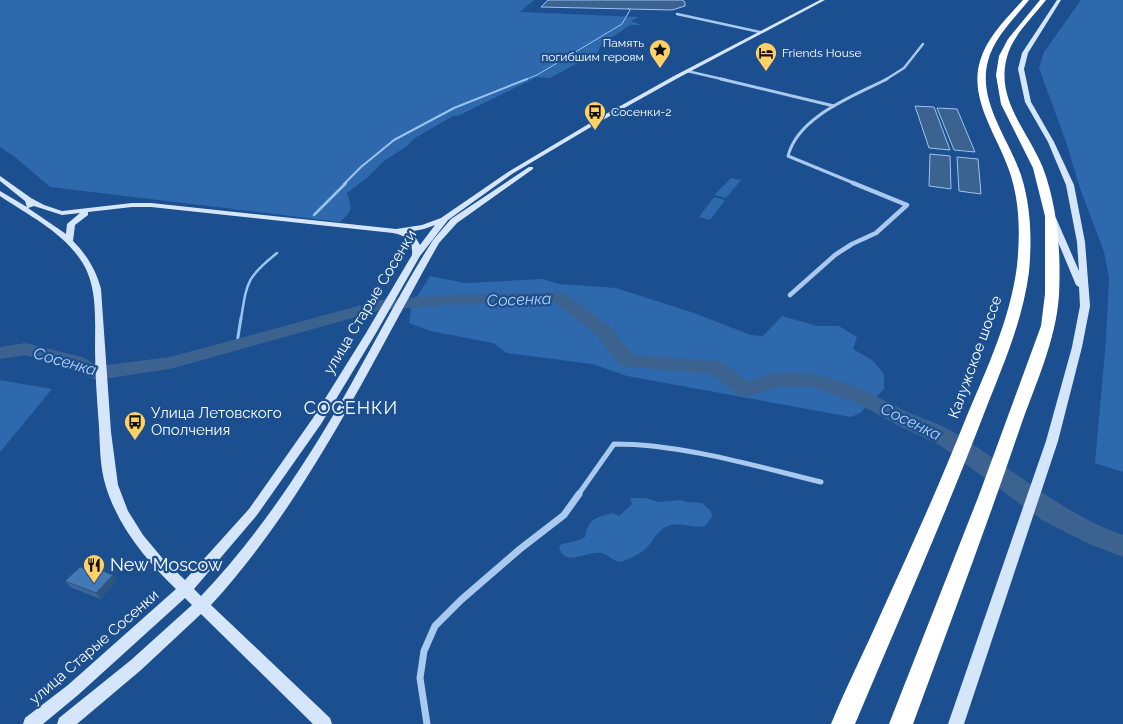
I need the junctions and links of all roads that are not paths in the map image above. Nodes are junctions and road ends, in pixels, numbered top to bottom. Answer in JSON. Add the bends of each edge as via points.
{"nodes":[{"id":1,"x":823,"y":0,"type":"edge"},
{"id":2,"x":828,"y":0,"type":"edge"},
{"id":3,"x":1026,"y":0,"type":"edge"},
{"id":4,"x":1044,"y":0,"type":"edge"},
{"id":5,"x":1059,"y":0,"type":"edge"},
{"id":6,"x":677,"y":14,"type":"dead end"},
{"id":7,"x":760,"y":32,"type":"junction"},
{"id":8,"x":923,"y":44,"type":"dead end"},
{"id":9,"x":690,"y":71,"type":"junction"},
{"id":10,"x":834,"y":106,"type":"junction"},
{"id":11,"x":0,"y":178,"type":"edge"},
{"id":12,"x":0,"y":193,"type":"edge"},
{"id":13,"x":28,"y":200,"type":"junction"},
{"id":14,"x":96,"y":209,"type":"junction"},
{"id":15,"x":34,"y":216,"type":"junction"},
{"id":16,"x":1051,"y":216,"type":"junction"},
{"id":17,"x":445,"y":218,"type":"junction"},
{"id":18,"x":393,"y":231,"type":"junction"},
{"id":19,"x":70,"y":240,"type":"junction"},
{"id":20,"x":416,"y":254,"type":"junction"},
{"id":21,"x":1084,"y":293,"type":"junction"},
{"id":22,"x":790,"y":295,"type":"dead end"},
{"id":23,"x":378,"y":334,"type":"junction"},
{"id":24,"x":821,"y":482,"type":"dead end"},
{"id":25,"x":186,"y":589,"type":"junction"},
{"id":26,"x":202,"y":605,"type":"junction"},
{"id":27,"x":32,"y":724,"type":"edge"},
{"id":28,"x":66,"y":724,"type":"edge"},
{"id":29,"x":324,"y":724,"type":"edge"},
{"id":30,"x":427,"y":724,"type":"edge"},
{"id":31,"x":842,"y":724,"type":"edge"},
{"id":32,"x":901,"y":724,"type":"edge"},
{"id":33,"x":956,"y":724,"type":"edge"}],
"edges":[{"from":1,"to":7,"type":"main road","name":"улица Старые Сосенки"},
{"from":2,"to":9,"type":"main road","name":"улица Старые Сосенки"},
{"from":3,"to":31,"type":"highway","name":"Калужское шоссе","via":[[997,37],[982,68],[985,103],[1017,176],[1024,212],[1024,254],[1014,316],[955,468]]},
{"from":4,"to":16,"type":"highway","via":[[1012,39],[1003,56],[1000,75],[1005,104],[1038,168]]},
{"from":5,"to":21,"type":"main road","via":[[1025,53],[1021,69],[1028,102],[1070,185],[1081,242]]},
{"from":6,"to":7,"type":"street"},
{"from":7,"to":9,"type":"main road","name":"улица Старые Сосенки"},
{"from":8,"to":10,"type":"street","via":[[901,71]]},
{"from":9,"to":10,"type":"street"},
{"from":9,"to":17,"type":"main road","name":"улица Старые Сосенки","via":[[534,158]]},
{"from":9,"to":23,"type":"main road","name":"улица Старые Сосенки","via":[[584,134],[454,221],[436,242]]},
{"from":10,"to":22,"type":"street","via":[[802,129],[787,150],[788,156],[907,205],[876,233],[835,255]]},
{"from":11,"to":13,"type":"main road"},
{"from":12,"to":15,"type":"main road"},
{"from":13,"to":14,"type":"main road","via":[[52,212]]},
{"from":13,"to":15,"type":"main road"},
{"from":14,"to":18,"type":"main road","via":[[151,205]]},
{"from":14,"to":19,"type":"main road","via":[[75,219],[71,224]]},
{"from":15,"to":19,"type":"main road"},
{"from":16,"to":21,"type":"main road"},
{"from":16,"to":32,"type":"highway","via":[[1052,294],[1048,326]]},
{"from":17,"to":18,"type":"main road","via":[[424,227]]},
{"from":17,"to":20,"type":"main road","name":"улица Старые Сосенки"},
{"from":18,"to":20,"type":"main road","via":[[413,238]]},
{"from":19,"to":25,"type":"main road","via":[[96,280],[107,458],[113,490],[123,516],[138,540]]},
{"from":20,"to":23,"type":"main road","name":"улица Старые Сосенки"},
{"from":21,"to":33,"type":"main road","via":[[1085,306],[1077,347],[1052,441]]},
{"from":23,"to":25,"type":"main road","name":"улица Старые Сосенки","via":[[253,512]]},
{"from":23,"to":26,"type":"main road","name":"улица Старые Сосенки","via":[[316,455],[244,558]]},
{"from":24,"to":30,"type":"street","via":[[733,460],[637,444],[614,444],[564,515],[461,600],[436,626],[424,651],[420,678]]},
{"from":25,"to":26,"type":"main road"},
{"from":25,"to":27,"type":"main road","name":"улица Старые Сосенки"},
{"from":26,"to":28,"type":"main road","name":"улица Старые Сосенки"},
{"from":26,"to":29,"type":"main road"}]}
